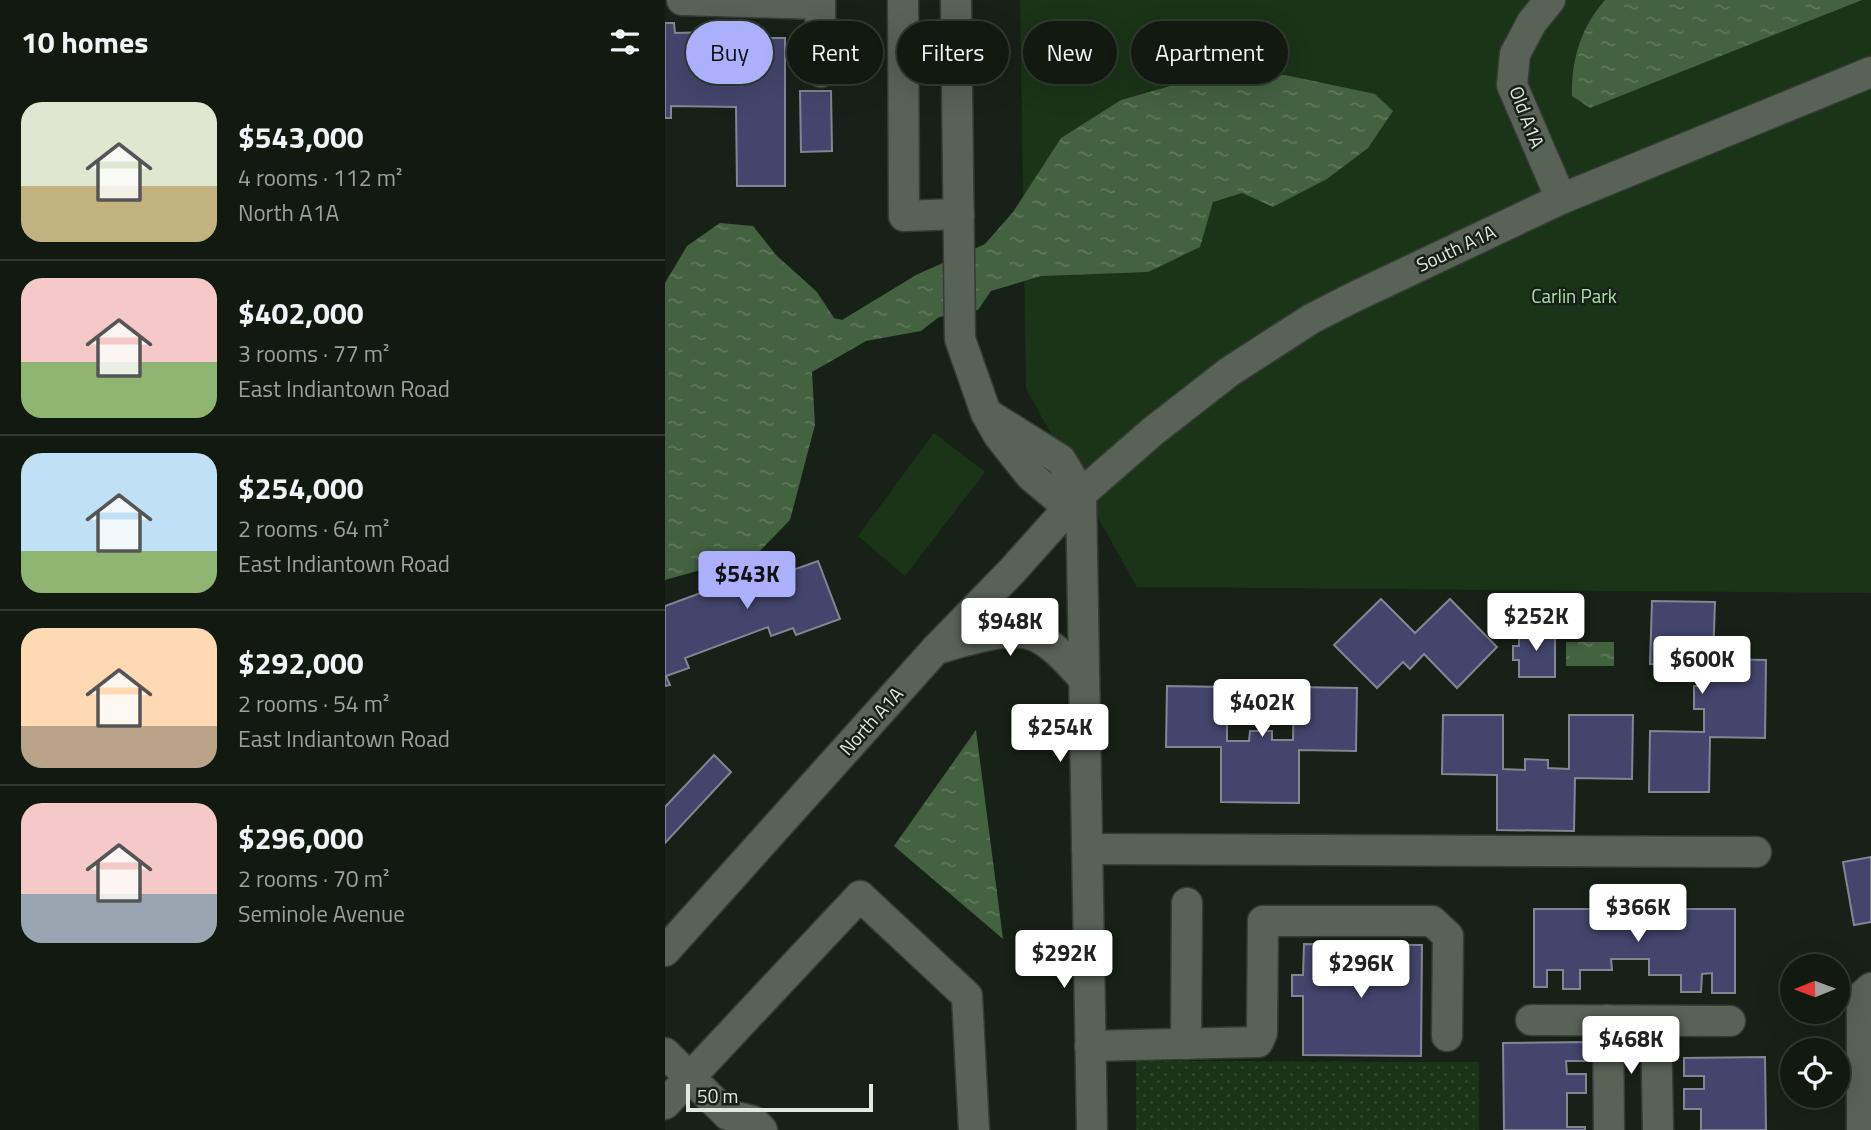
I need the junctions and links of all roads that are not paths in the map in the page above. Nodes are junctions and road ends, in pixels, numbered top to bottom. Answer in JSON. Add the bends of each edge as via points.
{"nodes":[{"id":1,"x":682,"y":0,"type":"edge"},
{"id":2,"x":903,"y":0,"type":"edge"},
{"id":3,"x":956,"y":0,"type":"edge"},
{"id":4,"x":1550,"y":0,"type":"edge"},
{"id":5,"x":820,"y":2,"type":"edge"},
{"id":6,"x":820,"y":21,"type":"edge"},
{"id":7,"x":1871,"y":72,"type":"edge"},
{"id":8,"x":1561,"y":199,"type":"junction"},
{"id":9,"x":959,"y":215,"type":"junction"},
{"id":10,"x":1081,"y":494,"type":"junction"},
{"id":11,"x":936,"y":649,"type":"junction"},
{"id":12,"x":1084,"y":679,"type":"junction"},
{"id":13,"x":1087,"y":849,"type":"junction"},
{"id":14,"x":1756,"y":852,"type":"dead end"},
{"id":15,"x":1187,"y":903,"type":"dead end"},
{"id":16,"x":665,"y":951,"type":"edge"},
{"id":17,"x":1871,"y":988,"type":"edge"},
{"id":18,"x":1531,"y":1020,"type":"dead end"},
{"id":19,"x":1608,"y":1020,"type":"junction"},
{"id":20,"x":1656,"y":1021,"type":"junction"},
{"id":21,"x":1730,"y":1021,"type":"dead end"},
{"id":22,"x":1447,"y":1036,"type":"dead end"},
{"id":23,"x":1186,"y":1044,"type":"junction"},
{"id":24,"x":1090,"y":1046,"type":"junction"},
{"id":25,"x":665,"y":1053,"type":"edge"},
{"id":26,"x":690,"y":1078,"type":"junction"},
{"id":27,"x":665,"y":1104,"type":"edge"},
{"id":28,"x":729,"y":1123,"type":"edge"},
{"id":29,"x":762,"y":1130,"type":"edge"},
{"id":30,"x":974,"y":1130,"type":"edge"},
{"id":31,"x":1092,"y":1130,"type":"edge"},
{"id":32,"x":1609,"y":1130,"type":"edge"},
{"id":33,"x":1658,"y":1130,"type":"edge"},
{"id":34,"x":1862,"y":1130,"type":"edge"}],
"edges":[{"from":1,"to":5,"type":"street"},
{"from":2,"to":9,"type":"street","via":[[904,216]]},
{"from":3,"to":9,"type":"street"},
{"from":4,"to":8,"type":"street","name":"Old A1A","via":[[1515,54],[1511,85]]},
{"from":5,"to":6,"type":"street"},
{"from":7,"to":8,"type":"street","name":"South A1A"},
{"from":8,"to":10,"type":"street","name":"South A1A","via":[[1311,319],[1229,373]]},
{"from":9,"to":10,"type":"street","via":[[960,339],[986,413],[1061,460]]},
{"from":10,"to":11,"type":"street","name":"North A1A"},
{"from":10,"to":12,"type":"street"},
{"from":11,"to":12,"type":"street","via":[[994,634],[1036,636],[1058,651]]},
{"from":11,"to":16,"type":"street","name":"North A1A"},
{"from":12,"to":13,"type":"street"},
{"from":13,"to":14,"type":"street"},
{"from":13,"to":24,"type":"street"},
{"from":15,"to":23,"type":"street"},
{"from":17,"to":34,"type":"street","via":[[1862,996]]},
{"from":18,"to":19,"type":"street"},
{"from":19,"to":20,"type":"street"},
{"from":19,"to":32,"type":"street"},
{"from":20,"to":21,"type":"street"},
{"from":20,"to":33,"type":"street"},
{"from":22,"to":23,"type":"street","via":[[1448,936],[1432,921],[1263,921],[1262,1033],[1258,1042]]},
{"from":23,"to":24,"type":"street"},
{"from":24,"to":31,"type":"street"},
{"from":25,"to":26,"type":"street"},
{"from":26,"to":27,"type":"street"},
{"from":26,"to":28,"type":"street"},
{"from":26,"to":30,"type":"street","via":[[860,896],[967,996]]},
{"from":28,"to":29,"type":"street","via":[[753,1121]]}]}
